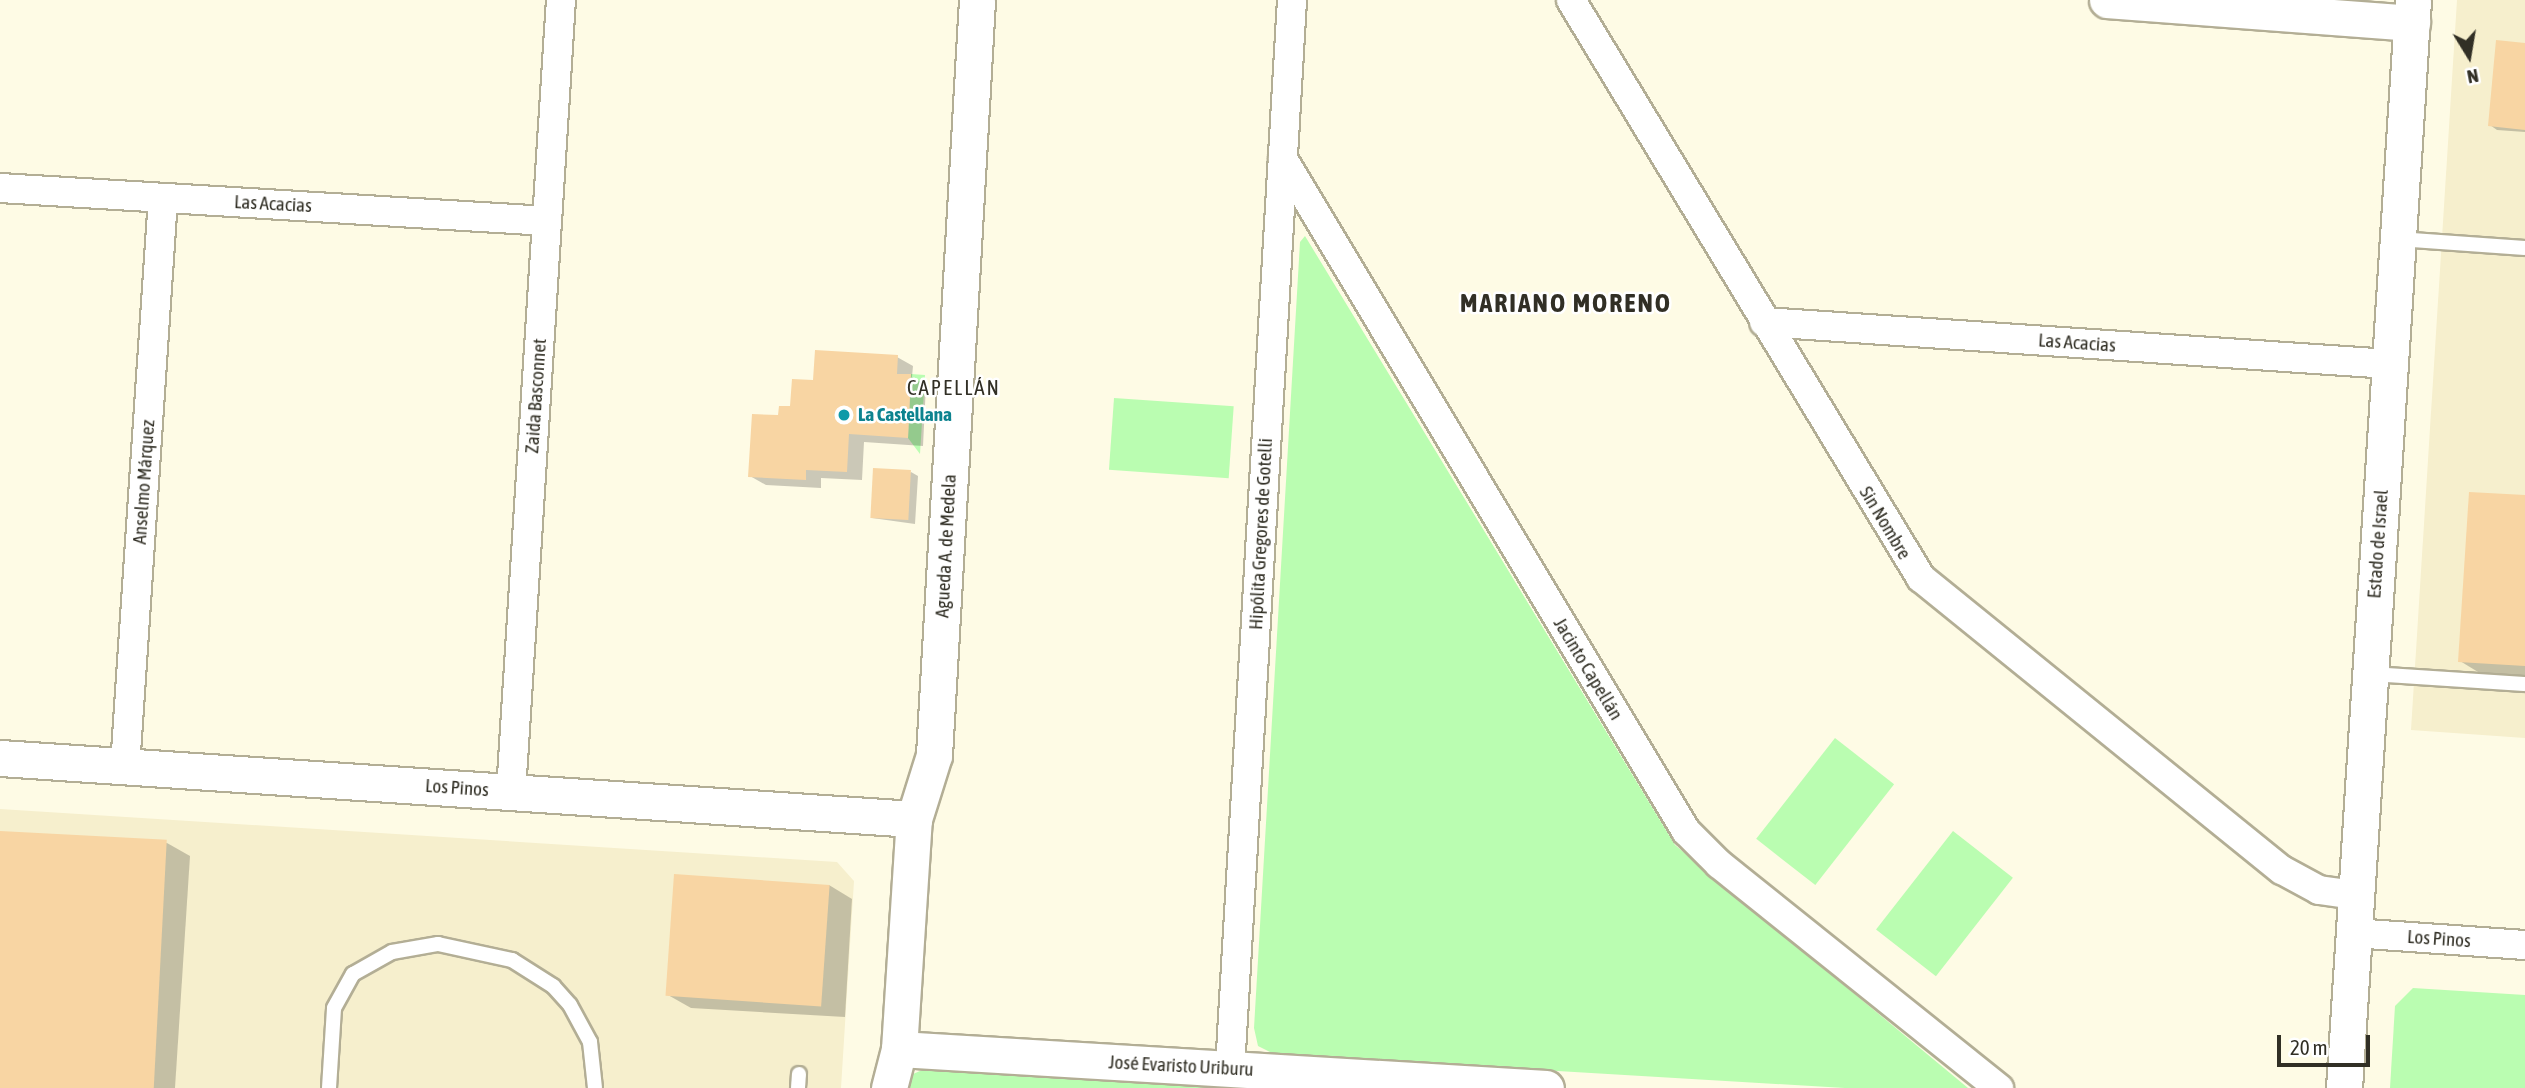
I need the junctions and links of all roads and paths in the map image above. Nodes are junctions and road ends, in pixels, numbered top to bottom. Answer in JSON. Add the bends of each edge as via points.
{"nodes":[{"id":1,"x":561,"y":0,"type":"edge"},
{"id":2,"x":977,"y":0,"type":"edge"},
{"id":3,"x":1292,"y":0,"type":"edge"},
{"id":4,"x":1571,"y":0,"type":"edge"},
{"id":5,"x":2107,"y":0,"type":"edge"},
{"id":6,"x":2413,"y":11,"type":"edge"},
{"id":7,"x":1283,"y":159,"type":"junction"},
{"id":8,"x":0,"y":188,"type":"edge"},
{"id":9,"x":163,"y":198,"type":"junction"},
{"id":10,"x":547,"y":221,"type":"junction"},
{"id":11,"x":2398,"y":239,"type":"junction"},
{"id":12,"x":2525,"y":248,"type":"edge"},
{"id":13,"x":1764,"y":322,"type":"junction"},
{"id":14,"x":2390,"y":364,"type":"junction"},
{"id":15,"x":2370,"y":674,"type":"junction"},
{"id":16,"x":2525,"y":684,"type":"edge"},
{"id":17,"x":0,"y":758,"type":"edge"},
{"id":18,"x":125,"y":767,"type":"junction"},
{"id":19,"x":511,"y":792,"type":"junction"},
{"id":20,"x":915,"y":819,"type":"junction"},
{"id":21,"x":2356,"y":895,"type":"junction"},
{"id":22,"x":2353,"y":933,"type":"junction"},
{"id":23,"x":2525,"y":945,"type":"edge"},
{"id":24,"x":899,"y":1049,"type":"junction"},
{"id":25,"x":1230,"y":1069,"type":"junction"},
{"id":26,"x":329,"y":1088,"type":"edge"},
{"id":27,"x":595,"y":1088,"type":"edge"},
{"id":28,"x":889,"y":1088,"type":"edge"},
{"id":29,"x":1546,"y":1088,"type":"edge"},
{"id":30,"x":1999,"y":1088,"type":"edge"},
{"id":31,"x":2344,"y":1088,"type":"edge"}],
"edges":[{"from":1,"to":10,"type":"street","name":"Zaida Basconnet"},
{"from":2,"to":20,"type":"street","name":"Agueda A. de Medela","via":[[934,755]]},
{"from":3,"to":7,"type":"street","name":"Hipólita Gregores de Gotelli"},
{"from":4,"to":13,"type":"street","name":"Sin Nombre"},
{"from":5,"to":6,"type":"street"},
{"from":6,"to":11,"type":"street","name":"Estado de Israel"},
{"from":7,"to":25,"type":"street","name":"Hipólita Gregores de Gotelli"},
{"from":7,"to":30,"type":"street","name":"Jacinto Capellán","via":[[1686,831],[1719,864]]},
{"from":8,"to":9,"type":"street","name":"Las Acacias"},
{"from":9,"to":10,"type":"street","name":"Las Acacias"},
{"from":9,"to":18,"type":"street","name":"Anselmo Márquez"},
{"from":10,"to":19,"type":"street","name":"Zaida Basconnet"},
{"from":11,"to":12,"type":"lane"},
{"from":11,"to":14,"type":"street","name":"Estado de Israel"},
{"from":13,"to":14,"type":"street","name":"Las Acacias"},
{"from":13,"to":21,"type":"street","name":"Sin Nombre","via":[[1902,552],[1931,589],[2282,870],[2319,890]]},
{"from":14,"to":15,"type":"street","name":"Estado de Israel"},
{"from":15,"to":16,"type":"lane"},
{"from":15,"to":21,"type":"street","name":"Estado de Israel"},
{"from":17,"to":18,"type":"street","name":"Los Pinos"},
{"from":18,"to":19,"type":"street","name":"Los Pinos"},
{"from":19,"to":20,"type":"street","name":"Los Pinos"},
{"from":20,"to":24,"type":"street","name":"Agueda A. de Medela"},
{"from":21,"to":22,"type":"street","name":"Estado de Israel"},
{"from":22,"to":23,"type":"street","name":"Los Pinos"},
{"from":22,"to":31,"type":"street","name":"Estado de Israel"},
{"from":24,"to":25,"type":"street","name":"José Evaristo Uriburu"},
{"from":24,"to":28,"type":"street","name":"Agueda A. de Medela"},
{"from":25,"to":29,"type":"street","name":"José Evaristo Uriburu"},
{"from":26,"to":27,"type":"lane","via":[[334,1009],[353,974],[392,952],[438,944],[512,960],[553,986],[576,1014],[590,1042]]}]}
